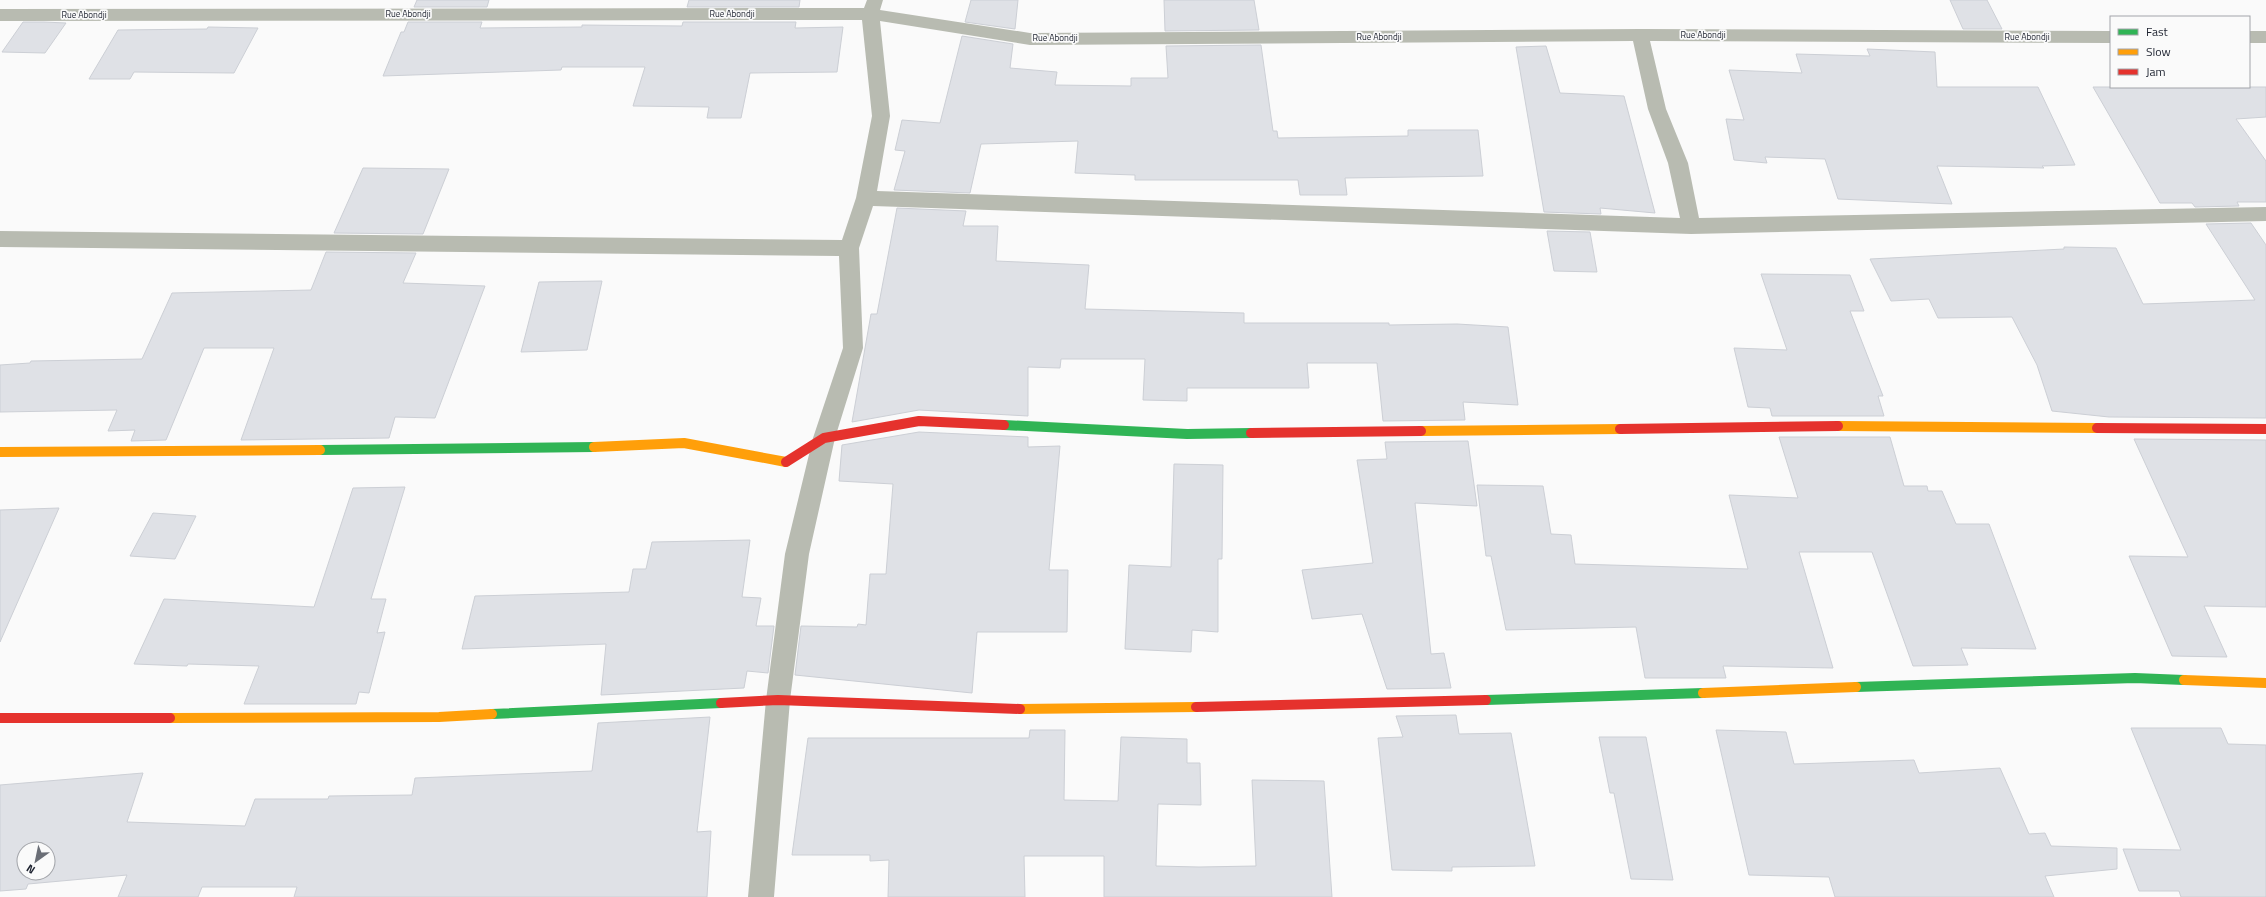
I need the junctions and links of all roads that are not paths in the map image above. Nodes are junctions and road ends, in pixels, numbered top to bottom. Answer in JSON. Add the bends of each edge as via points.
{"nodes":[{"id":1,"x":873,"y":7,"type":"edge"},
{"id":2,"x":0,"y":15,"type":"edge"},
{"id":3,"x":1640,"y":35,"type":"junction"},
{"id":4,"x":2110,"y":37,"type":"edge"},
{"id":5,"x":2250,"y":37,"type":"edge"},
{"id":6,"x":2266,"y":37,"type":"edge"},
{"id":7,"x":866,"y":198,"type":"junction"},
{"id":8,"x":2266,"y":214,"type":"edge"},
{"id":9,"x":1690,"y":226,"type":"junction"},
{"id":10,"x":0,"y":239,"type":"edge"},
{"id":11,"x":849,"y":248,"type":"junction"},
{"id":12,"x":2266,"y":428,"type":"edge"},
{"id":13,"x":824,"y":438,"type":"junction"},
{"id":14,"x":0,"y":452,"type":"edge"},
{"id":15,"x":2266,"y":683,"type":"edge"},
{"id":16,"x":778,"y":700,"type":"junction"},
{"id":17,"x":0,"y":718,"type":"edge"},
{"id":18,"x":761,"y":897,"type":"edge"}],
"edges":[{"from":1,"to":2,"type":"street","name":"Rue Abondji"},
{"from":1,"to":3,"type":"street","name":"Rue Abondji","via":[[1030,39]]},
{"from":1,"to":7,"type":"street","via":[[881,116]]},
{"from":3,"to":4,"type":"street","name":"Rue Abondji"},
{"from":3,"to":9,"type":"street","via":[[1657,109],[1678,163]]},
{"from":5,"to":6,"type":"street"},
{"from":7,"to":9,"type":"street"},
{"from":7,"to":11,"type":"street"},
{"from":8,"to":9,"type":"street"},
{"from":10,"to":11,"type":"street"},
{"from":11,"to":13,"type":"street","via":[[853,348]]},
{"from":12,"to":13,"type":"street","via":[[1820,426],[1187,434],[919,421]]},
{"from":13,"to":14,"type":"street","via":[[787,462],[684,444],[561,448]]},
{"from":13,"to":16,"type":"street","via":[[797,554]]},
{"from":15,"to":16,"type":"street","via":[[2135,678],[1430,702],[1036,710]]},
{"from":16,"to":17,"type":"street","via":[[439,717]]},
{"from":16,"to":18,"type":"street"}]}
